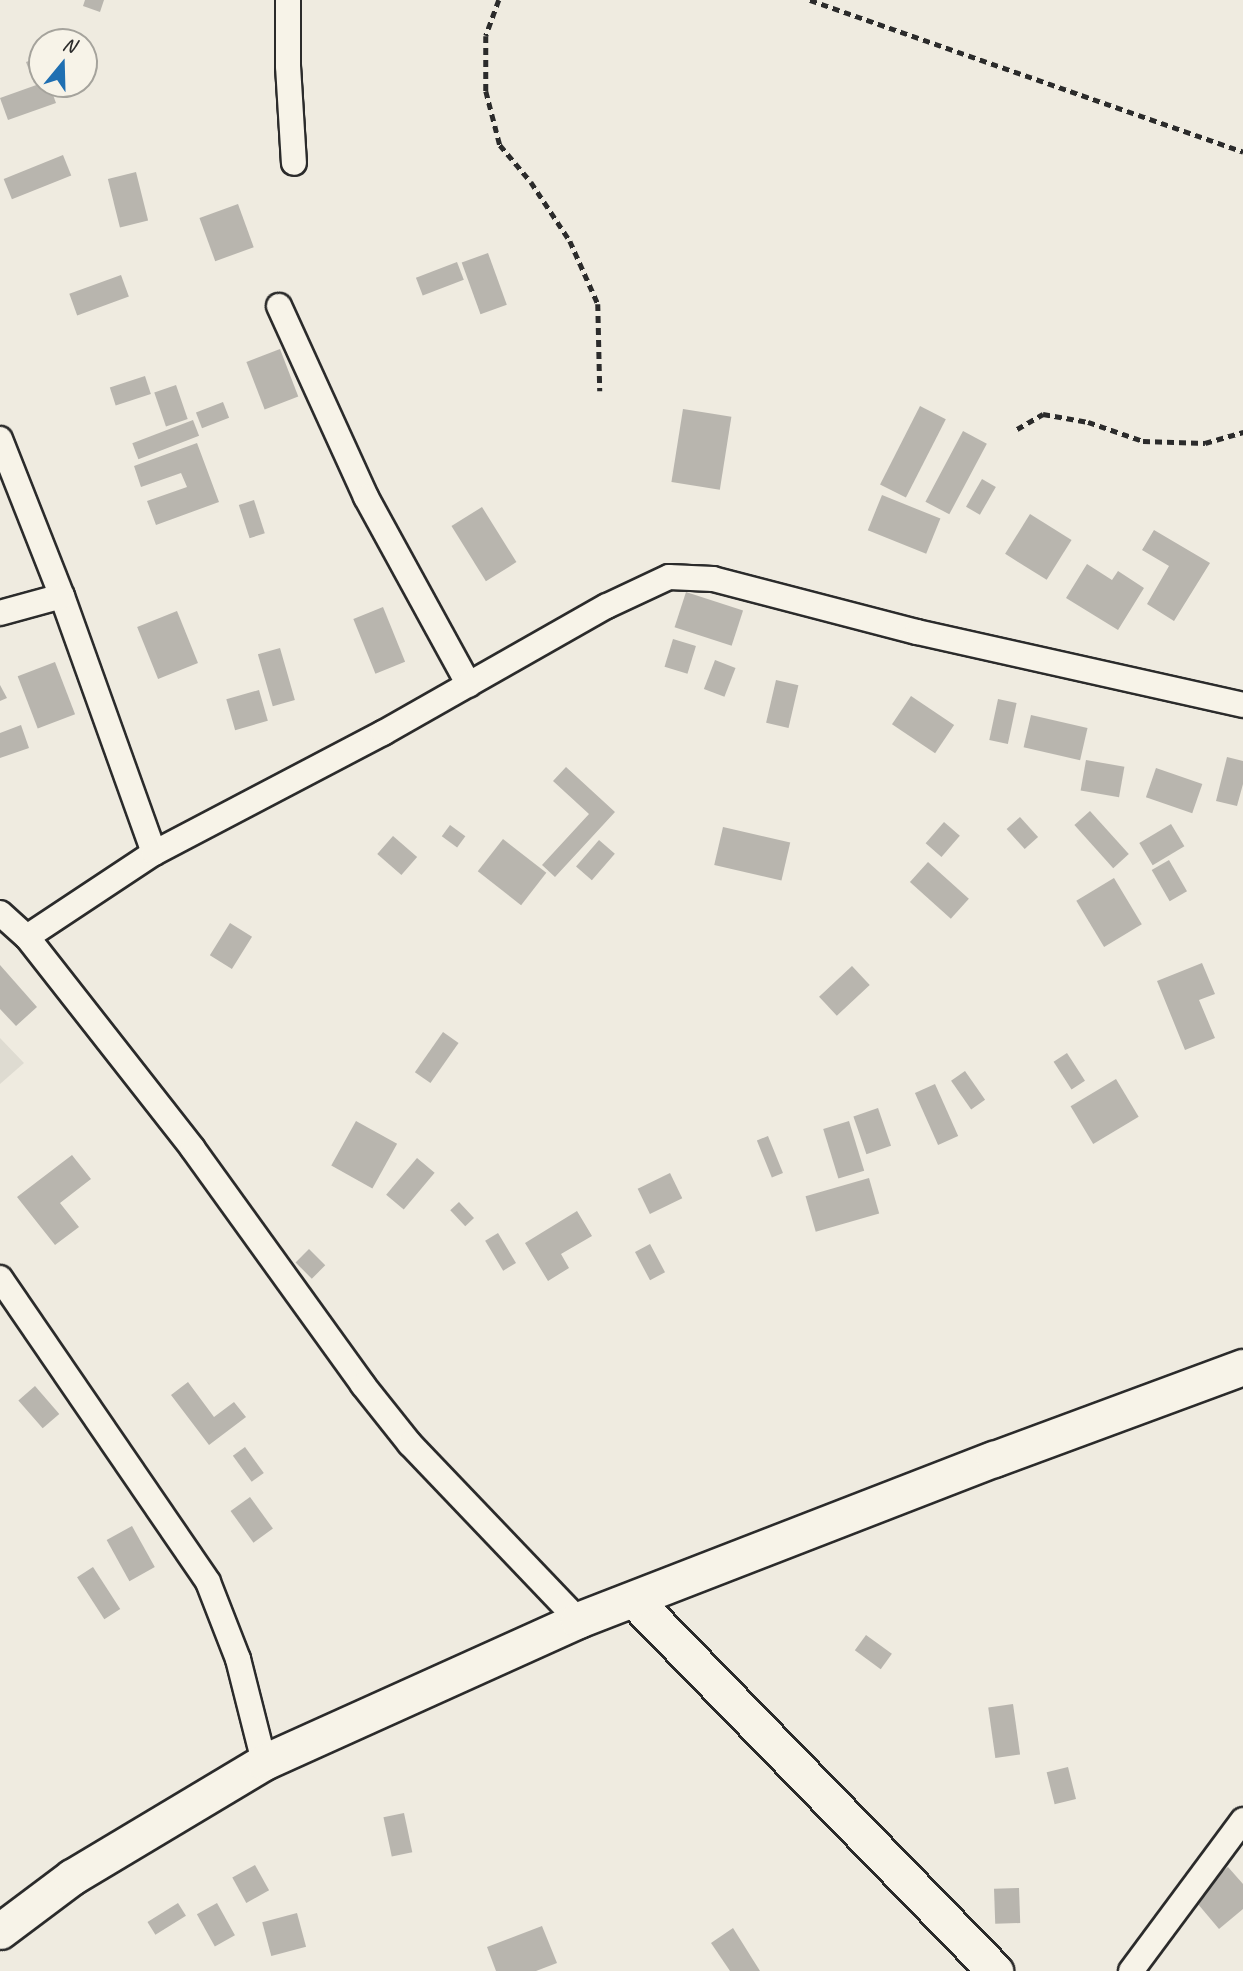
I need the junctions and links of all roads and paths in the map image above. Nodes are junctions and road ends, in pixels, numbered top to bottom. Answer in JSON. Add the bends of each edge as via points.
{"nodes":[{"id":1,"x":288,"y":0,"type":"edge"},
{"id":2,"x":499,"y":0,"type":"edge"},
{"id":3,"x":810,"y":0,"type":"edge"},
{"id":4,"x":1243,"y":152,"type":"edge"},
{"id":5,"x":294,"y":163,"type":"dead end"},
{"id":6,"x":279,"y":306,"type":"dead end"},
{"id":7,"x":600,"y":391,"type":"dead end"},
{"id":8,"x":1017,"y":429,"type":"dead end"},
{"id":9,"x":1243,"y":432,"type":"edge"},
{"id":10,"x":0,"y":439,"type":"edge"},
{"id":11,"x":62,"y":596,"type":"junction"},
{"id":12,"x":0,"y":613,"type":"edge"},
{"id":13,"x":469,"y":685,"type":"junction"},
{"id":14,"x":1243,"y":705,"type":"edge"},
{"id":15,"x":155,"y":853,"type":"junction"},
{"id":16,"x":0,"y":913,"type":"edge"},
{"id":17,"x":27,"y":937,"type":"junction"},
{"id":18,"x":0,"y":1278,"type":"edge"},
{"id":19,"x":1243,"y":1367,"type":"edge"},
{"id":20,"x":634,"y":1600,"type":"junction"},
{"id":21,"x":578,"y":1620,"type":"junction"},
{"id":22,"x":264,"y":1762,"type":"junction"},
{"id":23,"x":1243,"y":1820,"type":"edge"},
{"id":24,"x":0,"y":1931,"type":"edge"},
{"id":25,"x":995,"y":1971,"type":"edge"},
{"id":26,"x":1131,"y":1971,"type":"edge"}],
"edges":[{"from":1,"to":5,"type":"street"},
{"from":2,"to":7,"type":"path","via":[[486,36],[486,91],[499,145],[531,182],[570,241],[598,304]]},
{"from":3,"to":4,"type":"path"},
{"from":6,"to":13,"type":"street","via":[[366,497]]},
{"from":8,"to":9,"type":"path","via":[[1043,414],[1088,422],[1143,441],[1205,443]]},
{"from":10,"to":11,"type":"street"},
{"from":11,"to":12,"type":"street"},
{"from":11,"to":15,"type":"street"},
{"from":13,"to":14,"type":"street","via":[[607,606],[668,577],[713,579],[917,632]]},
{"from":13,"to":15,"type":"street"},
{"from":15,"to":17,"type":"street"},
{"from":16,"to":17,"type":"street"},
{"from":17,"to":21,"type":"street","via":[[193,1149],[410,1444]]},
{"from":18,"to":22,"type":"street","via":[[208,1582],[239,1659]]},
{"from":19,"to":20,"type":"main road"},
{"from":20,"to":21,"type":"main road"},
{"from":20,"to":25,"type":"main road"},
{"from":21,"to":22,"type":"main road"},
{"from":22,"to":24,"type":"main road","via":[[72,1877]]},
{"from":23,"to":26,"type":"street"}]}
